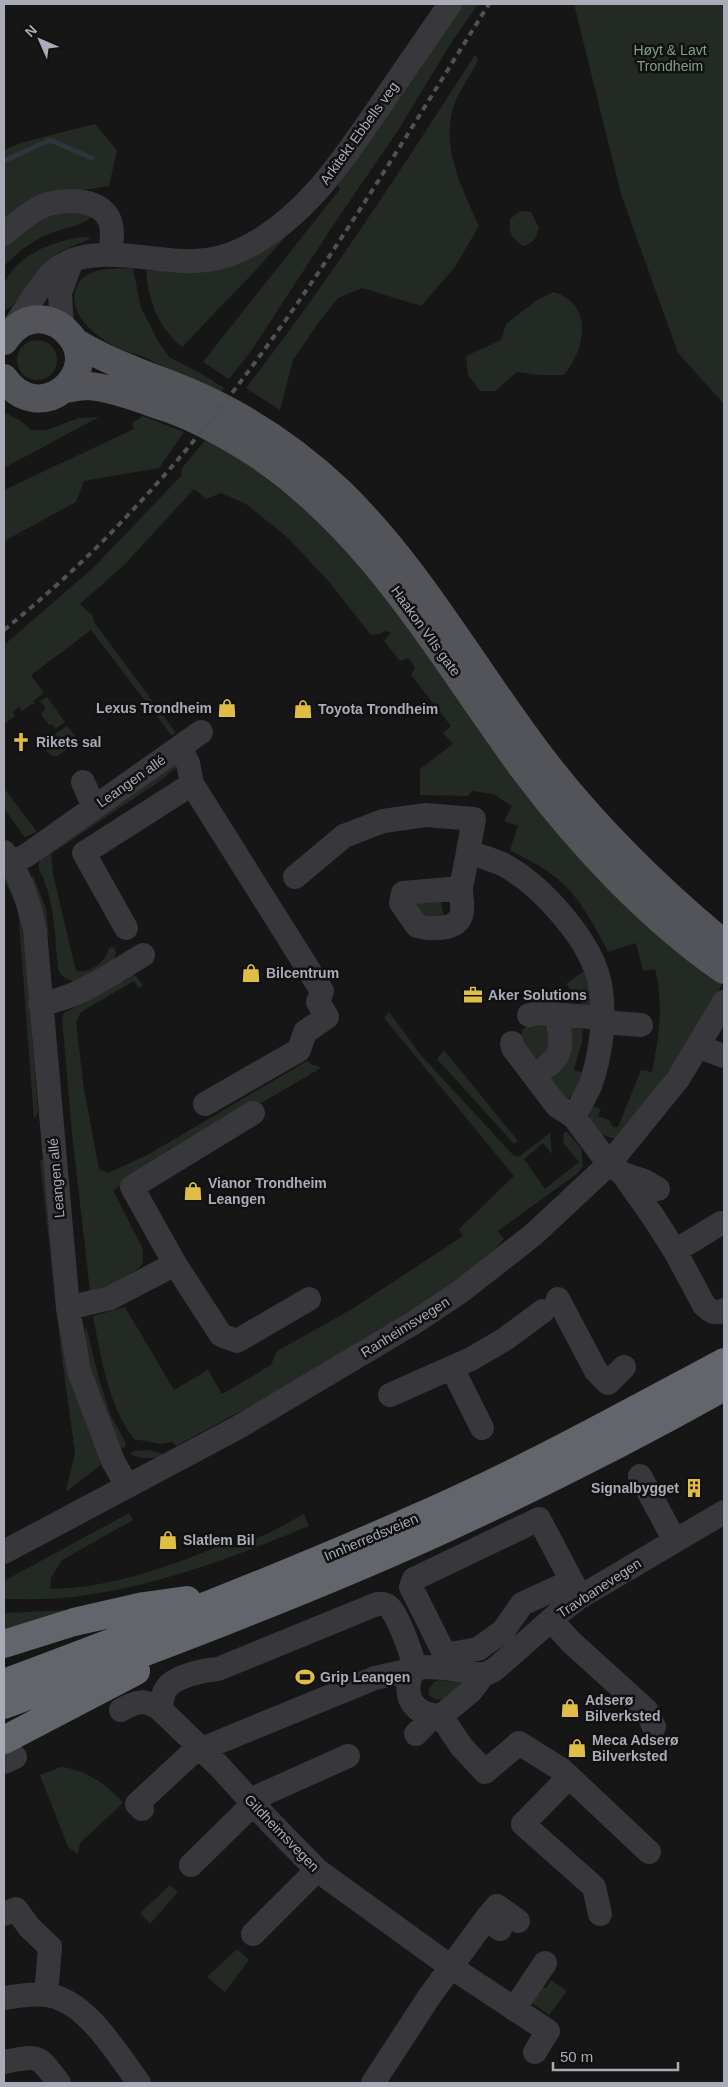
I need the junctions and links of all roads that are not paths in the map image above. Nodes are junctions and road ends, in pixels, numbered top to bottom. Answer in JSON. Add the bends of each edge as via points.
{"nodes":[{"id":1,"x":450,"y":4,"type":"edge"},
{"id":2,"x":4,"y":234,"type":"edge"},
{"id":3,"x":110,"y":255,"type":"junction"},
{"id":4,"x":72,"y":260,"type":"junction"},
{"id":5,"x":70,"y":335,"type":"junction"},
{"id":6,"x":7,"y":336,"type":"edge"},
{"id":7,"x":6,"y":385,"type":"edge"},
{"id":8,"x":65,"y":389,"type":"junction"},
{"id":9,"x":201,"y":732,"type":"dead end"},
{"id":10,"x":180,"y":747,"type":"junction"},
{"id":11,"x":82,"y":782,"type":"dead end"},
{"id":12,"x":192,"y":784,"type":"junction"},
{"id":13,"x":94,"y":807,"type":"junction"},
{"id":14,"x":468,"y":852,"type":"junction"},
{"id":15,"x":8,"y":858,"type":"edge"},
{"id":16,"x":295,"y":877,"type":"dead end"},
{"id":17,"x":461,"y":888,"type":"dead end"},
{"id":18,"x":126,"y":928,"type":"dead end"},
{"id":19,"x":724,"y":944,"type":"edge"},
{"id":20,"x":143,"y":955,"type":"dead end"},
{"id":21,"x":724,"y":970,"type":"edge"},
{"id":22,"x":724,"y":1002,"type":"edge"},
{"id":23,"x":40,"y":1004,"type":"junction"},
{"id":24,"x":529,"y":1015,"type":"dead end"},
{"id":25,"x":557,"y":1015,"type":"junction"},
{"id":26,"x":602,"y":1020,"type":"junction"},
{"id":27,"x":641,"y":1025,"type":"dead end"},
{"id":28,"x":512,"y":1043,"type":"dead end"},
{"id":29,"x":699,"y":1047,"type":"junction"},
{"id":30,"x":724,"y":1056,"type":"edge"},
{"id":31,"x":534,"y":1074,"type":"junction"},
{"id":32,"x":205,"y":1104,"type":"dead end"},
{"id":33,"x":253,"y":1113,"type":"dead end"},
{"id":34,"x":565,"y":1121,"type":"junction"},
{"id":35,"x":616,"y":1169,"type":"junction"},
{"id":36,"x":658,"y":1189,"type":"dead end"},
{"id":37,"x":721,"y":1223,"type":"dead end"},
{"id":38,"x":675,"y":1251,"type":"junction"},
{"id":39,"x":175,"y":1264,"type":"junction"},
{"id":40,"x":309,"y":1299,"type":"dead end"},
{"id":41,"x":68,"y":1308,"type":"junction"},
{"id":42,"x":724,"y":1310,"type":"edge"},
{"id":43,"x":724,"y":1362,"type":"edge"},
{"id":44,"x":624,"y":1367,"type":"dead end"},
{"id":45,"x":452,"y":1368,"type":"junction"},
{"id":46,"x":724,"y":1387,"type":"edge"},
{"id":47,"x":390,"y":1395,"type":"dead end"},
{"id":48,"x":482,"y":1428,"type":"dead end"},
{"id":49,"x":640,"y":1476,"type":"dead end"},
{"id":50,"x":127,"y":1486,"type":"junction"},
{"id":51,"x":724,"y":1512,"type":"edge"},
{"id":52,"x":665,"y":1532,"type":"junction"},
{"id":53,"x":4,"y":1552,"type":"edge"},
{"id":54,"x":575,"y":1581,"type":"junction"},
{"id":55,"x":246,"y":1600,"type":"junction"},
{"id":56,"x":551,"y":1620,"type":"junction"},
{"id":57,"x":4,"y":1644,"type":"edge"},
{"id":58,"x":446,"y":1662,"type":"junction"},
{"id":59,"x":414,"y":1668,"type":"junction"},
{"id":60,"x":483,"y":1675,"type":"junction"},
{"id":61,"x":4,"y":1683,"type":"edge"},
{"id":62,"x":4,"y":1706,"type":"edge"},
{"id":63,"x":160,"y":1709,"type":"junction"},
{"id":64,"x":121,"y":1710,"type":"dead end"},
{"id":65,"x":437,"y":1716,"type":"junction"},
{"id":66,"x":654,"y":1727,"type":"dead end"},
{"id":67,"x":416,"y":1734,"type":"dead end"},
{"id":68,"x":202,"y":1749,"type":"junction"},
{"id":69,"x":8,"y":1753,"type":"edge"},
{"id":70,"x":348,"y":1756,"type":"dead end"},
{"id":71,"x":569,"y":1776,"type":"junction"},
{"id":72,"x":257,"y":1800,"type":"junction"},
{"id":73,"x":142,"y":1809,"type":"dead end"},
{"id":74,"x":650,"y":1852,"type":"dead end"},
{"id":75,"x":191,"y":1865,"type":"dead end"},
{"id":76,"x":317,"y":1870,"type":"junction"},
{"id":77,"x":4,"y":1914,"type":"edge"},
{"id":78,"x":600,"y":1914,"type":"dead end"},
{"id":79,"x":501,"y":1923,"type":"dead end"},
{"id":80,"x":253,"y":1934,"type":"dead end"},
{"id":81,"x":546,"y":1963,"type":"dead end"},
{"id":82,"x":451,"y":1967,"type":"junction"},
{"id":83,"x":46,"y":1995,"type":"junction"},
{"id":84,"x":4,"y":1998,"type":"edge"},
{"id":85,"x":514,"y":2009,"type":"junction"},
{"id":86,"x":535,"y":2052,"type":"dead end"},
{"id":87,"x":4,"y":2062,"type":"edge"},
{"id":88,"x":59,"y":2083,"type":"edge"},
{"id":89,"x":139,"y":2083,"type":"edge"},
{"id":90,"x":373,"y":2083,"type":"edge"}],
"edges":[{"from":1,"to":3,"type":"street","name":"Arkitekt Ebbells veg","via":[[325,182],[267,235],[242,250],[214,259],[185,261]]},
{"from":2,"to":3,"type":"street","via":[[30,214],[52,204],[85,202],[97,206],[110,220]]},
{"from":3,"to":4,"type":"street","name":"Arkitekt Ebbells veg"},
{"from":4,"to":5,"type":"street","via":[[60,293]]},
{"from":4,"to":6,"type":"street","name":"Arkitekt Ebbells veg","via":[[48,277]]},
{"from":5,"to":6,"type":"main road","name":"Haakon VIIs gate","via":[[47,321],[30,320]]},
{"from":5,"to":8,"type":"main road","via":[[79,360],[77,371]]},
{"from":5,"to":19,"type":"main road","name":"Haakon VIIs gate","via":[[95,354],[191,392],[241,418],[291,451],[339,491],[417,581],[544,761],[587,813],[637,867]]},
{"from":7,"to":8,"type":"main road","name":"Haakon VIIs gate","via":[[33,399],[55,396]]},
{"from":8,"to":21,"type":"main road","name":"Haakon VIIs gate","via":[[89,386],[180,411],[227,435],[275,466],[322,504],[399,592],[526,772],[571,827],[664,922]]},
{"from":9,"to":10,"type":"street","name":"Leangen allé"},
{"from":10,"to":12,"type":"street","via":[[188,763]]},
{"from":10,"to":13,"type":"street","name":"Leangen allé"},
{"from":11,"to":13,"type":"street"},
{"from":12,"to":18,"type":"street","via":[[84,853]]},
{"from":12,"to":32,"type":"street","via":[[322,990],[318,1002],[327,1017],[305,1032],[299,1050]]},
{"from":13,"to":15,"type":"street","name":"Leangen allé","via":[[28,855]]},
{"from":14,"to":16,"type":"street","via":[[474,820],[426,815],[382,821],[344,836]]},
{"from":14,"to":17,"type":"street"},
{"from":14,"to":26,"type":"street","via":[[503,865],[555,906],[590,959],[600,984]]},
{"from":15,"to":23,"type":"street","name":"Leangen allé","via":[[28,898],[35,931]]},
{"from":20,"to":23,"type":"street","via":[[92,985],[56,1002]]},
{"from":22,"to":29,"type":"street","name":"Ranheimsvegen"},
{"from":23,"to":41,"type":"street","name":"Leangen allé"},
{"from":24,"to":25,"type":"street"},
{"from":25,"to":26,"type":"street"},
{"from":25,"to":31,"type":"street","via":[[562,1045],[555,1061]]},
{"from":26,"to":27,"type":"street"},
{"from":26,"to":34,"type":"street","via":[[590,1086]]},
{"from":28,"to":31,"type":"street"},
{"from":29,"to":30,"type":"street"},
{"from":29,"to":35,"type":"street","name":"Ranheimsvegen"},
{"from":31,"to":34,"type":"street"},
{"from":33,"to":39,"type":"street","via":[[132,1187]]},
{"from":34,"to":35,"type":"street"},
{"from":35,"to":36,"type":"street"},
{"from":35,"to":38,"type":"street"},
{"from":35,"to":50,"type":"street","name":"Ranheimsvegen","via":[[460,1292],[415,1322],[236,1428]]},
{"from":37,"to":38,"type":"street"},
{"from":38,"to":42,"type":"street","via":[[704,1305],[710,1311],[719,1313]]},
{"from":39,"to":40,"type":"street","via":[[221,1335],[237,1341]]},
{"from":39,"to":41,"type":"street","via":[[110,1298]]},
{"from":41,"to":50,"type":"street","name":"Leangen allé","via":[[79,1371],[113,1461]]},
{"from":43,"to":55,"type":"highway","name":"Innherredsveien","via":[[498,1479]]},
{"from":44,"to":45,"type":"street","via":[[608,1383],[596,1371],[551,1305],[505,1339]]},
{"from":45,"to":47,"type":"street"},
{"from":45,"to":48,"type":"street"},
{"from":46,"to":55,"type":"highway","name":"Innherredsveien","via":[[516,1495],[427,1537]]},
{"from":49,"to":52,"type":"street"},
{"from":50,"to":53,"type":"street","name":"Ranheimsvegen"},
{"from":51,"to":52,"type":"street","name":"Travbanevegen"},
{"from":52,"to":54,"type":"street","name":"Travbanevegen"},
{"from":54,"to":56,"type":"street","name":"Travbanevegen"},
{"from":54,"to":58,"type":"street","via":[[522,1604],[503,1631],[478,1649]]},
{"from":54,"to":58,"type":"street","via":[[539,1519],[414,1579],[411,1587]]},
{"from":55,"to":57,"type":"highway","via":[[144,1606],[74,1622]]},
{"from":55,"to":61,"type":"highway","name":"Innherredsveien"},
{"from":55,"to":62,"type":"highway","name":"Innherredsveien"},
{"from":55,"to":69,"type":"highway"},
{"from":56,"to":60,"type":"street","name":"Travbanevegen","via":[[509,1658]]},
{"from":56,"to":66,"type":"street","via":[[647,1711]]},
{"from":58,"to":59,"type":"street"},
{"from":58,"to":60,"type":"street"},
{"from":59,"to":63,"type":"street","via":[[394,1612],[389,1606],[377,1604],[218,1668],[201,1670],[175,1680],[166,1688]]},
{"from":59,"to":65,"type":"street","via":[[409,1697],[419,1711]]},
{"from":59,"to":68,"type":"street","via":[[375,1678]]},
{"from":60,"to":65,"type":"street","name":"Travbanevegen","via":[[471,1691]]},
{"from":63,"to":64,"type":"street","name":"Gildheimsvegen","via":[[150,1702],[141,1702]]},
{"from":63,"to":68,"type":"street","name":"Gildheimsvegen"},
{"from":65,"to":67,"type":"street","name":"Travbanevegen"},
{"from":65,"to":71,"type":"street","via":[[485,1772],[519,1743]]},
{"from":68,"to":72,"type":"street","name":"Gildheimsvegen"},
{"from":68,"to":73,"type":"street","via":[[180,1763],[137,1804]]},
{"from":70,"to":72,"type":"street"},
{"from":71,"to":74,"type":"street"},
{"from":71,"to":78,"type":"street","via":[[523,1824],[594,1887]]},
{"from":72,"to":75,"type":"street"},
{"from":72,"to":76,"type":"street","name":"Gildheimsvegen"},
{"from":76,"to":80,"type":"street"},
{"from":76,"to":82,"type":"street","name":"Gildheimsvegen"},
{"from":77,"to":83,"type":"street","via":[[16,1909],[28,1928],[50,1947]]},
{"from":79,"to":82,"type":"street"},
{"from":81,"to":85,"type":"street"},
{"from":82,"to":85,"type":"street","name":"Gildheimsvegen"},
{"from":82,"to":90,"type":"street"},
{"from":83,"to":84,"type":"street"},
{"from":83,"to":89,"type":"street","via":[[72,2004],[82,2012]]},
{"from":85,"to":86,"type":"street","name":"Gildheimsvegen","via":[[548,2031]]},
{"from":87,"to":88,"type":"street","via":[[31,2056],[42,2062]]}]}
